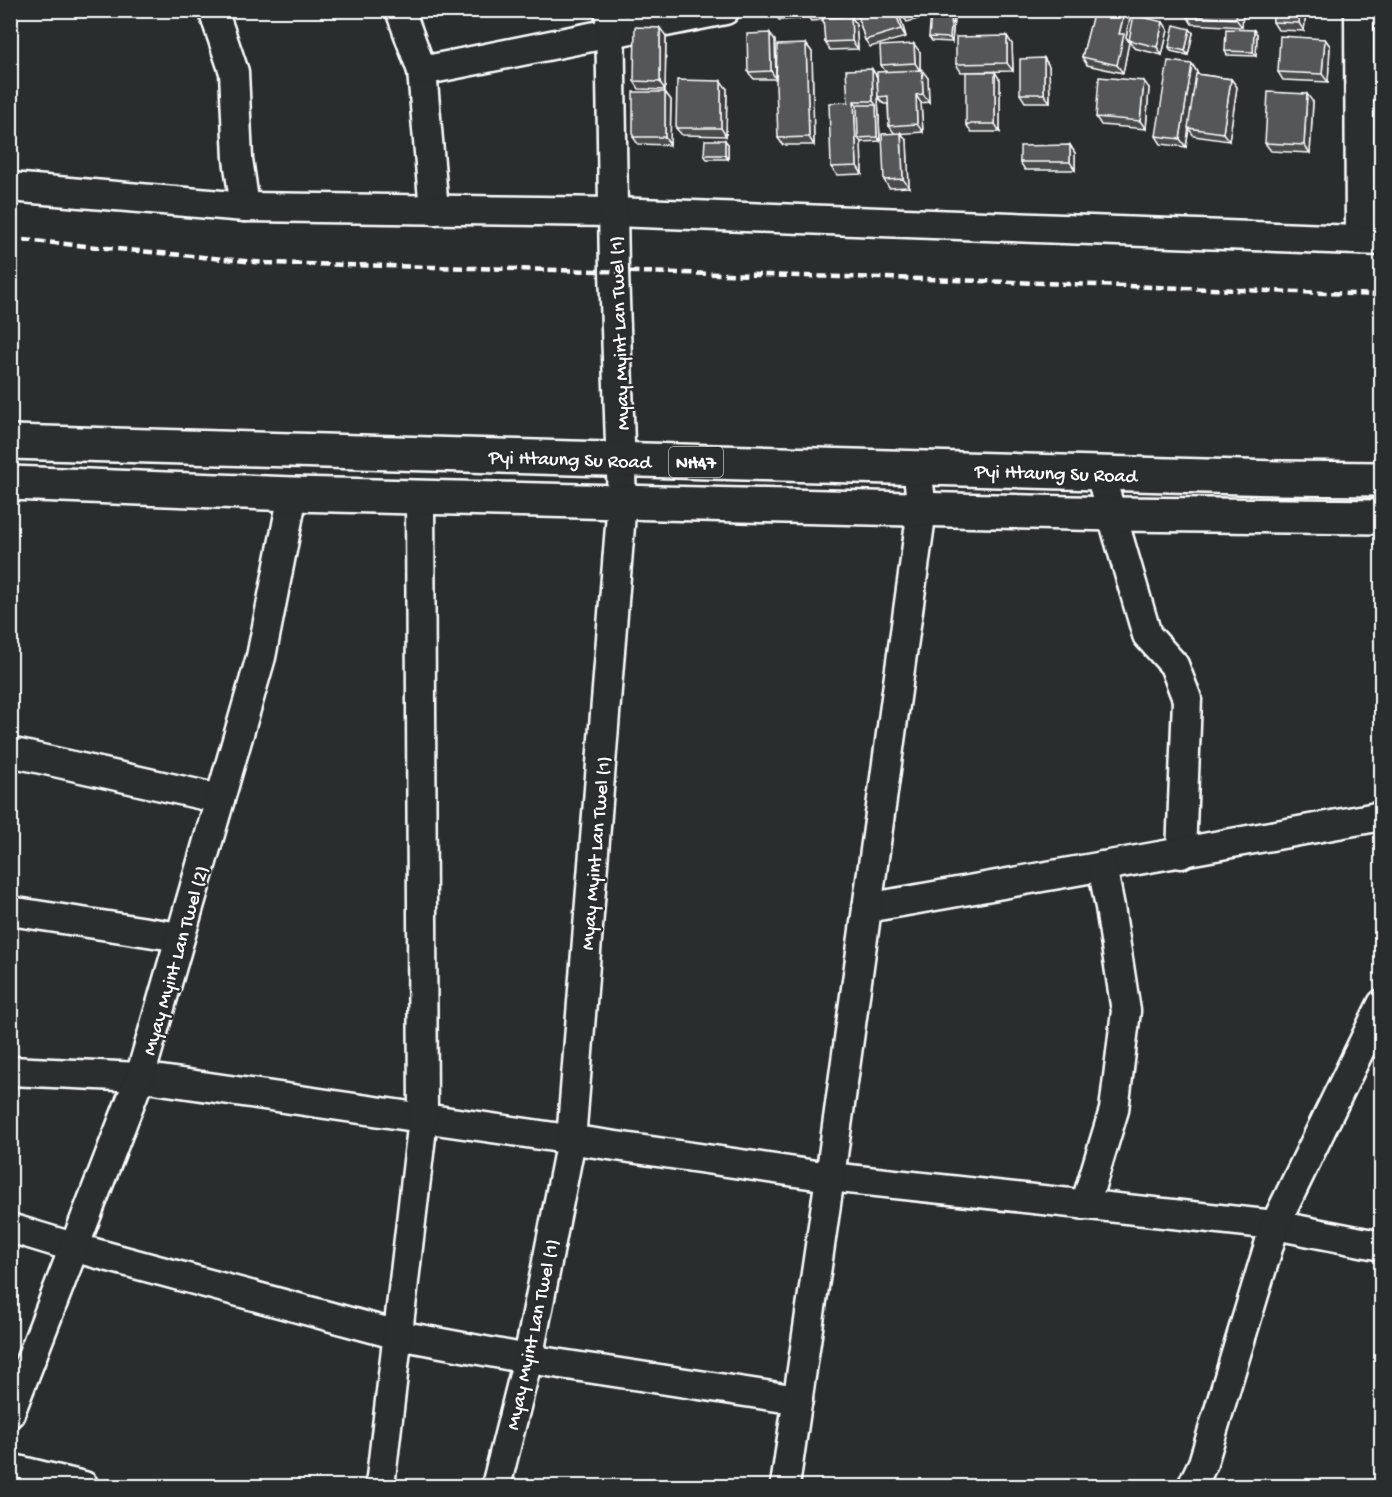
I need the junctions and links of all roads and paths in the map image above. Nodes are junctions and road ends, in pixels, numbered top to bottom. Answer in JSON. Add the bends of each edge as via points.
{"nodes":[{"id":1,"x":213,"y":10,"type":"edge"},
{"id":2,"x":400,"y":10,"type":"edge"},
{"id":3,"x":725,"y":10,"type":"edge"},
{"id":4,"x":1359,"y":10,"type":"edge"},
{"id":5,"x":610,"y":23,"type":"edge"},
{"id":6,"x":422,"y":71,"type":"junction"},
{"id":7,"x":10,"y":187,"type":"edge"},
{"id":8,"x":245,"y":207,"type":"junction"},
{"id":9,"x":434,"y":210,"type":"junction"},
{"id":10,"x":615,"y":212,"type":"junction"},
{"id":11,"x":1371,"y":241,"type":"edge"},
{"id":12,"x":10,"y":442,"type":"edge"},
{"id":13,"x":224,"y":448,"type":"junction"},
{"id":14,"x":622,"y":460,"type":"junction"},
{"id":15,"x":917,"y":468,"type":"junction"},
{"id":16,"x":1101,"y":474,"type":"junction"},
{"id":17,"x":1277,"y":478,"type":"junction"},
{"id":18,"x":1382,"y":479,"type":"edge"},
{"id":19,"x":10,"y":483,"type":"edge"},
{"id":20,"x":217,"y":491,"type":"junction"},
{"id":21,"x":293,"y":494,"type":"junction"},
{"id":22,"x":420,"y":497,"type":"junction"},
{"id":23,"x":622,"y":501,"type":"junction"},
{"id":24,"x":922,"y":508,"type":"junction"},
{"id":25,"x":1114,"y":514,"type":"junction"},
{"id":26,"x":1279,"y":516,"type":"junction"},
{"id":27,"x":1382,"y":517,"type":"edge"},
{"id":28,"x":10,"y":752,"type":"edge"},
{"id":29,"x":220,"y":799,"type":"junction"},
{"id":30,"x":1382,"y":816,"type":"edge"},
{"id":31,"x":1181,"y":854,"type":"junction"},
{"id":32,"x":1102,"y":866,"type":"junction"},
{"id":33,"x":867,"y":908,"type":"junction"},
{"id":34,"x":10,"y":911,"type":"edge"},
{"id":35,"x":180,"y":937,"type":"junction"},
{"id":36,"x":1382,"y":1004,"type":"edge"},
{"id":37,"x":10,"y":1071,"type":"edge"},
{"id":38,"x":140,"y":1077,"type":"junction"},
{"id":39,"x":423,"y":1119,"type":"junction"},
{"id":40,"x":571,"y":1140,"type":"junction"},
{"id":41,"x":830,"y":1177,"type":"junction"},
{"id":42,"x":1085,"y":1205,"type":"junction"},
{"id":43,"x":1275,"y":1226,"type":"junction"},
{"id":44,"x":10,"y":1228,"type":"edge"},
{"id":45,"x":1382,"y":1246,"type":"edge"},
{"id":46,"x":76,"y":1248,"type":"junction"},
{"id":47,"x":398,"y":1335,"type":"junction"},
{"id":48,"x":528,"y":1359,"type":"junction"},
{"id":49,"x":798,"y":1400,"type":"junction"},
{"id":50,"x":10,"y":1413,"type":"edge"},
{"id":51,"x":10,"y":1468,"type":"edge"},
{"id":52,"x":84,"y":1486,"type":"edge"},
{"id":53,"x":380,"y":1486,"type":"edge"},
{"id":54,"x":496,"y":1486,"type":"edge"},
{"id":55,"x":785,"y":1486,"type":"edge"},
{"id":56,"x":1192,"y":1486,"type":"edge"}],
"edges":[{"from":1,"to":8,"type":"street","via":[[234,72],[238,159]]},
{"from":2,"to":6,"type":"street"},
{"from":3,"to":5,"type":"street"},
{"from":4,"to":11,"type":"street"},
{"from":5,"to":6,"type":"street"},
{"from":5,"to":10,"type":"street","name":"Myay Myint Lan Twel (1)"},
{"from":6,"to":9,"type":"street"},
{"from":7,"to":8,"type":"street"},
{"from":8,"to":9,"type":"street"},
{"from":9,"to":10,"type":"street"},
{"from":10,"to":11,"type":"street"},
{"from":10,"to":14,"type":"street","name":"Myay Myint Lan Twel (1)"},
{"from":12,"to":13,"type":"highway","name":"Pyi Htaung Su Road","number":"NH47"},
{"from":13,"to":14,"type":"highway","name":"Pyi Htaung Su Road","number":"NH47"},
{"from":13,"to":20,"type":"highway"},
{"from":14,"to":15,"type":"highway","name":"Pyi Htaung Su Road","number":"NH47"},
{"from":14,"to":23,"type":"street","name":"Myay Myint Lan Twel (1)"},
{"from":15,"to":16,"type":"highway","name":"Pyi Htaung Su Road","number":"NH47"},
{"from":15,"to":24,"type":"street"},
{"from":16,"to":17,"type":"highway","name":"Pyi Htaung Su Road","number":"NH47"},
{"from":16,"to":25,"type":"street"},
{"from":17,"to":18,"type":"highway","name":"Pyi Htaung Su Road","number":"NH47"},
{"from":17,"to":26,"type":"highway"},
{"from":19,"to":20,"type":"highway","name":"Pyi Htaung Su Road","number":"NH47"},
{"from":20,"to":21,"type":"highway","name":"Pyi Htaung Su Road","number":"NH47"},
{"from":21,"to":22,"type":"highway","name":"Pyi Htaung Su Road","number":"NH47"},
{"from":21,"to":29,"type":"street","name":"Myay Myint Lan Twel (2)","via":[[261,657]]},
{"from":22,"to":23,"type":"highway","name":"Pyi Htaung Su Road","number":"NH47"},
{"from":22,"to":39,"type":"street"},
{"from":23,"to":24,"type":"highway","name":"Pyi Htaung Su Road","number":"NH47"},
{"from":23,"to":40,"type":"street","name":"Myay Myint Lan Twel (1)"},
{"from":24,"to":25,"type":"highway","name":"Pyi Htaung Su Road","number":"NH47"},
{"from":24,"to":33,"type":"street"},
{"from":25,"to":26,"type":"highway","name":"Pyi Htaung Su Road","number":"NH47"},
{"from":25,"to":31,"type":"street","via":[[1147,635],[1174,664],[1187,699]]},
{"from":26,"to":27,"type":"highway","name":"Pyi Htaung Su Road","number":"NH47"},
{"from":28,"to":29,"type":"street"},
{"from":29,"to":35,"type":"street","name":"Myay Myint Lan Twel (2)"},
{"from":30,"to":31,"type":"street"},
{"from":31,"to":32,"type":"street"},
{"from":32,"to":33,"type":"street"},
{"from":32,"to":42,"type":"street","via":[[1126,1011],[1114,1110]]},
{"from":33,"to":41,"type":"street"},
{"from":34,"to":35,"type":"street"},
{"from":35,"to":38,"type":"street","name":"Myay Myint Lan Twel (2)"},
{"from":36,"to":43,"type":"street"},
{"from":37,"to":38,"type":"street"},
{"from":38,"to":39,"type":"street"},
{"from":38,"to":46,"type":"street","name":"Myay Myint Lan Twel (2)"},
{"from":39,"to":40,"type":"street"},
{"from":39,"to":47,"type":"street"},
{"from":40,"to":41,"type":"street"},
{"from":40,"to":48,"type":"street","name":"Myay Myint Lan Twel (1)"},
{"from":41,"to":42,"type":"street"},
{"from":41,"to":49,"type":"street"},
{"from":42,"to":43,"type":"street"},
{"from":43,"to":45,"type":"street"},
{"from":43,"to":56,"type":"street","via":[[1203,1463]]},
{"from":44,"to":46,"type":"street"},
{"from":46,"to":47,"type":"street"},
{"from":46,"to":50,"type":"street","name":"Myay Myint Lan Twel (2)"},
{"from":47,"to":48,"type":"street"},
{"from":47,"to":53,"type":"street"},
{"from":48,"to":49,"type":"street"},
{"from":48,"to":54,"type":"street","name":"Myay Myint Lan Twel (1)"},
{"from":49,"to":55,"type":"street"},
{"from":51,"to":52,"type":"street"}]}
